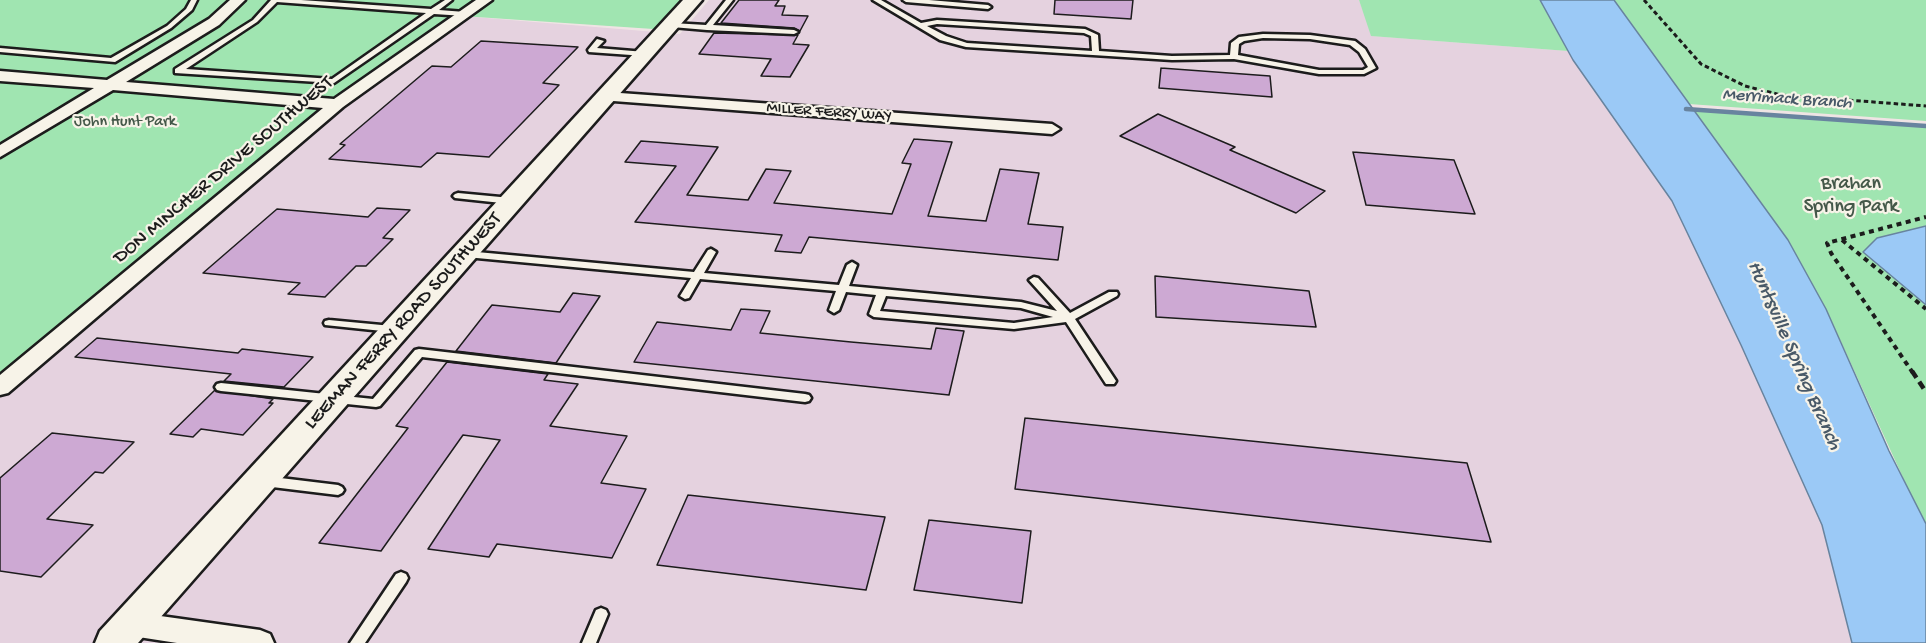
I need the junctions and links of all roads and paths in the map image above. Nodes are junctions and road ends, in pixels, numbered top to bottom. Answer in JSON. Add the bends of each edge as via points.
{"nodes":[{"id":1,"x":194,"y":0,"type":"edge"},
{"id":2,"x":238,"y":0,"type":"edge"},
{"id":3,"x":275,"y":0,"type":"edge"},
{"id":4,"x":449,"y":0,"type":"edge"},
{"id":5,"x":485,"y":0,"type":"edge"},
{"id":6,"x":693,"y":0,"type":"edge"},
{"id":7,"x":730,"y":0,"type":"edge"},
{"id":8,"x":876,"y":0,"type":"edge"},
{"id":9,"x":1644,"y":0,"type":"edge"},
{"id":10,"x":906,"y":1,"type":"edge"},
{"id":11,"x":989,"y":3,"type":"edge"},
{"id":12,"x":894,"y":10,"type":"junction"},
{"id":13,"x":432,"y":11,"type":"junction"},
{"id":14,"x":465,"y":14,"type":"junction"},
{"id":15,"x":672,"y":25,"type":"junction"},
{"id":16,"x":920,"y":25,"type":"junction"},
{"id":17,"x":983,"y":25,"type":"junction"},
{"id":18,"x":707,"y":28,"type":"junction"},
{"id":19,"x":794,"y":32,"type":"dead end"},
{"id":20,"x":600,"y":42,"type":"dead end"},
{"id":21,"x":0,"y":50,"type":"edge"},
{"id":22,"x":645,"y":54,"type":"junction"},
{"id":23,"x":1096,"y":54,"type":"junction"},
{"id":24,"x":1234,"y":57,"type":"junction"},
{"id":25,"x":0,"y":76,"type":"edge"},
{"id":26,"x":112,"y":86,"type":"junction"},
{"id":27,"x":606,"y":97,"type":"junction"},
{"id":28,"x":337,"y":104,"type":"junction"},
{"id":29,"x":1926,"y":105,"type":"edge"},
{"id":30,"x":1052,"y":129,"type":"dead end"},
{"id":31,"x":0,"y":152,"type":"edge"},
{"id":32,"x":458,"y":196,"type":"dead end"},
{"id":33,"x":513,"y":201,"type":"junction"},
{"id":34,"x":1926,"y":217,"type":"edge"},
{"id":35,"x":1841,"y":239,"type":"junction"},
{"id":36,"x":711,"y":252,"type":"dead end"},
{"id":37,"x":466,"y":254,"type":"junction"},
{"id":38,"x":852,"y":265,"type":"dead end"},
{"id":39,"x":698,"y":274,"type":"junction"},
{"id":40,"x":1034,"y":280,"type":"dead end"},
{"id":41,"x":843,"y":288,"type":"junction"},
{"id":42,"x":882,"y":292,"type":"junction"},
{"id":43,"x":1113,"y":294,"type":"dead end"},
{"id":44,"x":685,"y":296,"type":"dead end"},
{"id":45,"x":1926,"y":309,"type":"edge"},
{"id":46,"x":834,"y":310,"type":"dead end"},
{"id":47,"x":1069,"y":318,"type":"junction"},
{"id":48,"x":330,"y":323,"type":"dead end"},
{"id":49,"x":396,"y":330,"type":"junction"},
{"id":50,"x":1110,"y":381,"type":"dead end"},
{"id":51,"x":0,"y":387,"type":"edge"},
{"id":52,"x":221,"y":387,"type":"dead end"},
{"id":53,"x":1926,"y":392,"type":"edge"},
{"id":54,"x":805,"y":398,"type":"dead end"},
{"id":55,"x":333,"y":399,"type":"junction"},
{"id":56,"x":260,"y":481,"type":"junction"},
{"id":57,"x":338,"y":490,"type":"dead end"},
{"id":58,"x":400,"y":578,"type":"dead end"},
{"id":59,"x":601,"y":614,"type":"dead end"},
{"id":60,"x":123,"y":633,"type":"edge"},
{"id":61,"x":260,"y":643,"type":"edge"},
{"id":62,"x":357,"y":643,"type":"edge"},
{"id":63,"x":589,"y":643,"type":"edge"}],
"edges":[{"from":1,"to":21,"type":"lane","via":[[189,10],[169,27],[112,60]]},
{"from":2,"to":26,"type":"street","via":[[214,22]]},
{"from":3,"to":13,"type":"lane"},
{"from":3,"to":13,"type":"lane","via":[[255,21],[178,71],[334,81]]},
{"from":4,"to":13,"type":"lane"},
{"from":5,"to":14,"type":"street","name":"DON MINCHER DRIVE SOUTHWEST"},
{"from":6,"to":15,"type":"street","name":"LEEMAN FERRY ROAD SOUTHWEST"},
{"from":7,"to":18,"type":"lane"},
{"from":8,"to":12,"type":"lane"},
{"from":9,"to":29,"type":"path","via":[[1701,64],[1745,86],[1781,95]]},
{"from":10,"to":11,"type":"lane"},
{"from":10,"to":12,"type":"lane","via":[[902,8]]},
{"from":11,"to":17,"type":"lane"},
{"from":12,"to":16,"type":"lane"},
{"from":13,"to":14,"type":"lane"},
{"from":14,"to":28,"type":"street","name":"DON MINCHER DRIVE SOUTHWEST"},
{"from":15,"to":18,"type":"lane"},
{"from":15,"to":22,"type":"street","name":"LEEMAN FERRY ROAD SOUTHWEST"},
{"from":16,"to":17,"type":"lane"},
{"from":16,"to":23,"type":"lane","via":[[966,45]]},
{"from":17,"to":23,"type":"lane","via":[[1085,31],[1094,35]]},
{"from":18,"to":19,"type":"lane"},
{"from":20,"to":22,"type":"lane","via":[[592,50]]},
{"from":22,"to":27,"type":"street","name":"LEEMAN FERRY ROAD SOUTHWEST"},
{"from":23,"to":24,"type":"lane"},
{"from":24,"to":24,"type":"lane","via":[[1319,72],[1365,72],[1372,68],[1352,43],[1310,37],[1242,39],[1234,43]]},
{"from":25,"to":26,"type":"street"},
{"from":26,"to":28,"type":"street"},
{"from":26,"to":31,"type":"street"},
{"from":27,"to":30,"type":"street","name":"MILLER FERRY WAY"},
{"from":27,"to":33,"type":"street","name":"LEEMAN FERRY ROAD SOUTHWEST"},
{"from":28,"to":51,"type":"street","name":"DON MINCHER DRIVE SOUTHWEST"},
{"from":32,"to":33,"type":"lane"},
{"from":33,"to":37,"type":"street","name":"LEEMAN FERRY ROAD SOUTHWEST"},
{"from":34,"to":35,"type":"path"},
{"from":35,"to":45,"type":"path"},
{"from":35,"to":53,"type":"path","via":[[1827,243],[1830,253]]},
{"from":36,"to":39,"type":"lane"},
{"from":37,"to":39,"type":"lane"},
{"from":37,"to":49,"type":"street","name":"LEEMAN FERRY ROAD SOUTHWEST"},
{"from":38,"to":41,"type":"lane"},
{"from":39,"to":41,"type":"lane"},
{"from":39,"to":44,"type":"lane"},
{"from":40,"to":47,"type":"lane"},
{"from":41,"to":42,"type":"lane"},
{"from":41,"to":46,"type":"lane"},
{"from":42,"to":47,"type":"lane","via":[[1021,305]]},
{"from":42,"to":47,"type":"lane","via":[[874,314],[1014,326]]},
{"from":43,"to":47,"type":"lane"},
{"from":47,"to":50,"type":"lane"},
{"from":48,"to":49,"type":"lane"},
{"from":49,"to":55,"type":"street","name":"LEEMAN FERRY ROAD SOUTHWEST"},
{"from":52,"to":55,"type":"lane"},
{"from":54,"to":55,"type":"lane","via":[[419,353],[376,403]]},
{"from":55,"to":56,"type":"street","name":"LEEMAN FERRY ROAD SOUTHWEST"},
{"from":56,"to":57,"type":"lane"},
{"from":56,"to":60,"type":"street","name":"LEEMAN FERRY ROAD SOUTHWEST"},
{"from":58,"to":62,"type":"lane"},
{"from":59,"to":63,"type":"lane"},
{"from":60,"to":61,"type":"street"}]}
